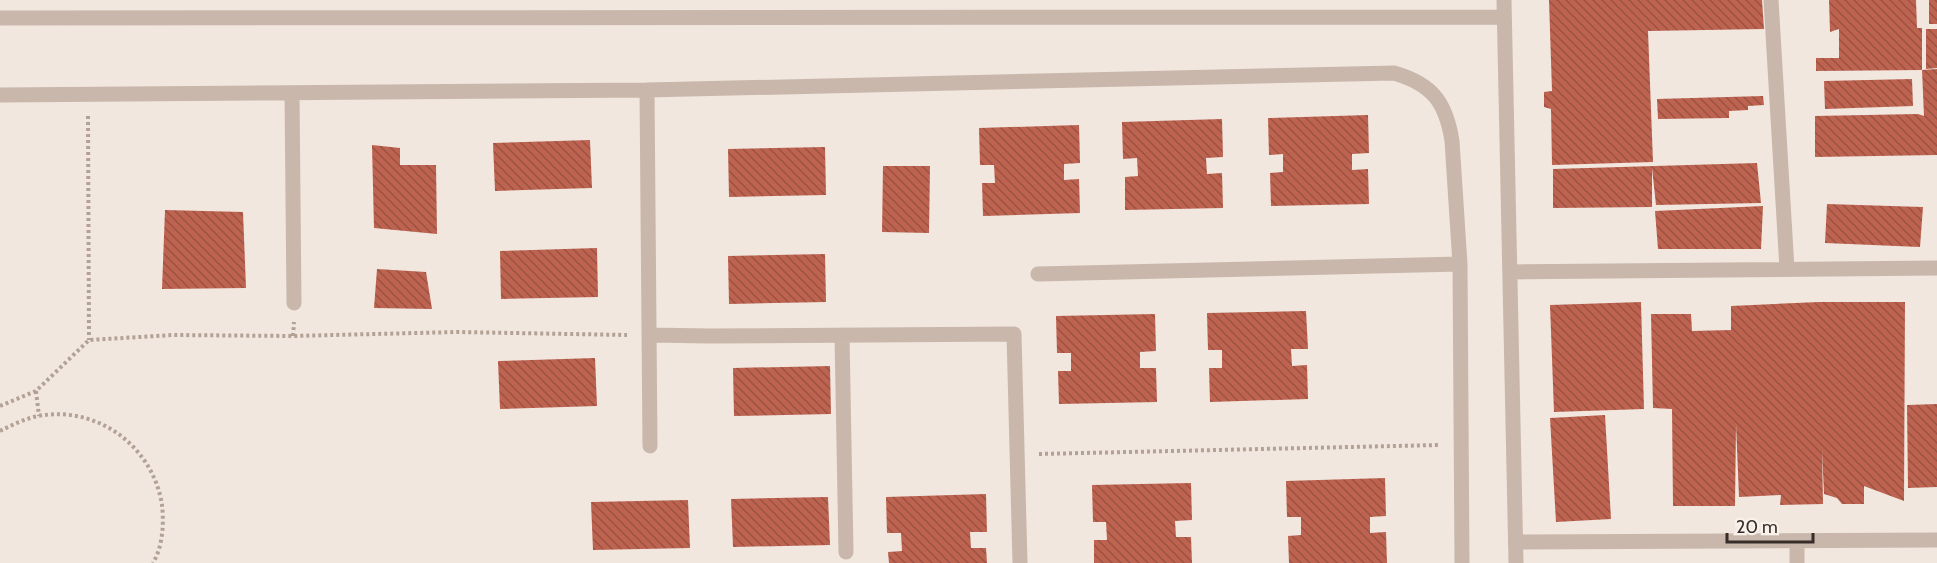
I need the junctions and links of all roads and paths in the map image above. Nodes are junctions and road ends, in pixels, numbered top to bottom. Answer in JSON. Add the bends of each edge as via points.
{"nodes":[{"id":1,"x":1504,"y":0,"type":"edge"},
{"id":2,"x":1771,"y":0,"type":"edge"},
{"id":3,"x":1504,"y":17,"type":"junction"},
{"id":4,"x":0,"y":18,"type":"edge"},
{"id":5,"x":647,"y":90,"type":"junction"},
{"id":6,"x":292,"y":93,"type":"junction"},
{"id":7,"x":88,"y":94,"type":"junction"},
{"id":8,"x":0,"y":95,"type":"edge"},
{"id":9,"x":1460,"y":264,"type":"junction"},
{"id":10,"x":1937,"y":268,"type":"edge"},
{"id":11,"x":1786,"y":269,"type":"junction"},
{"id":12,"x":1510,"y":272,"type":"junction"},
{"id":13,"x":1038,"y":274,"type":"dead end"},
{"id":14,"x":294,"y":303,"type":"dead end"},
{"id":15,"x":649,"y":335,"type":"junction"},
{"id":16,"x":842,"y":335,"type":"junction"},
{"id":17,"x":89,"y":340,"type":"junction"},
{"id":18,"x":36,"y":391,"type":"junction"},
{"id":19,"x":0,"y":406,"type":"edge"},
{"id":20,"x":39,"y":416,"type":"junction"},
{"id":21,"x":0,"y":431,"type":"edge"},
{"id":22,"x":1461,"y":445,"type":"junction"},
{"id":23,"x":650,"y":446,"type":"dead end"},
{"id":24,"x":1017,"y":455,"type":"junction"},
{"id":25,"x":1937,"y":540,"type":"edge"},
{"id":26,"x":1797,"y":541,"type":"junction"},
{"id":27,"x":1516,"y":543,"type":"junction"},
{"id":28,"x":846,"y":552,"type":"dead end"},
{"id":29,"x":153,"y":563,"type":"edge"},
{"id":30,"x":1020,"y":563,"type":"edge"},
{"id":31,"x":1462,"y":563,"type":"edge"},
{"id":32,"x":1516,"y":563,"type":"edge"},
{"id":33,"x":1797,"y":563,"type":"edge"}],
"edges":[{"from":1,"to":3,"type":"street"},
{"from":2,"to":11,"type":"street"},
{"from":3,"to":4,"type":"street"},
{"from":3,"to":12,"type":"street"},
{"from":5,"to":6,"type":"street"},
{"from":5,"to":9,"type":"street","via":[[1394,73],[1413,78],[1429,89],[1442,104],[1449,122]]},
{"from":5,"to":15,"type":"street"},
{"from":6,"to":7,"type":"street"},
{"from":6,"to":14,"type":"street"},
{"from":7,"to":8,"type":"street"},
{"from":7,"to":17,"type":"path"},
{"from":9,"to":13,"type":"street"},
{"from":9,"to":22,"type":"street"},
{"from":10,"to":11,"type":"street"},
{"from":11,"to":12,"type":"street"},
{"from":12,"to":27,"type":"street"},
{"from":15,"to":16,"type":"street"},
{"from":15,"to":17,"type":"path","via":[[457,332],[173,335]]},
{"from":15,"to":23,"type":"street"},
{"from":16,"to":24,"type":"street","via":[[1014,334]]},
{"from":16,"to":28,"type":"street"},
{"from":17,"to":18,"type":"path"},
{"from":18,"to":19,"type":"path"},
{"from":18,"to":20,"type":"path"},
{"from":20,"to":21,"type":"path"},
{"from":20,"to":29,"type":"path","via":[[83,417],[124,437],[140,453],[160,493],[163,515],[162,537]]},
{"from":22,"to":24,"type":"path"},
{"from":22,"to":31,"type":"street"},
{"from":24,"to":30,"type":"street"},
{"from":25,"to":26,"type":"street"},
{"from":26,"to":27,"type":"street"},
{"from":26,"to":33,"type":"street"},
{"from":27,"to":32,"type":"street"}]}
